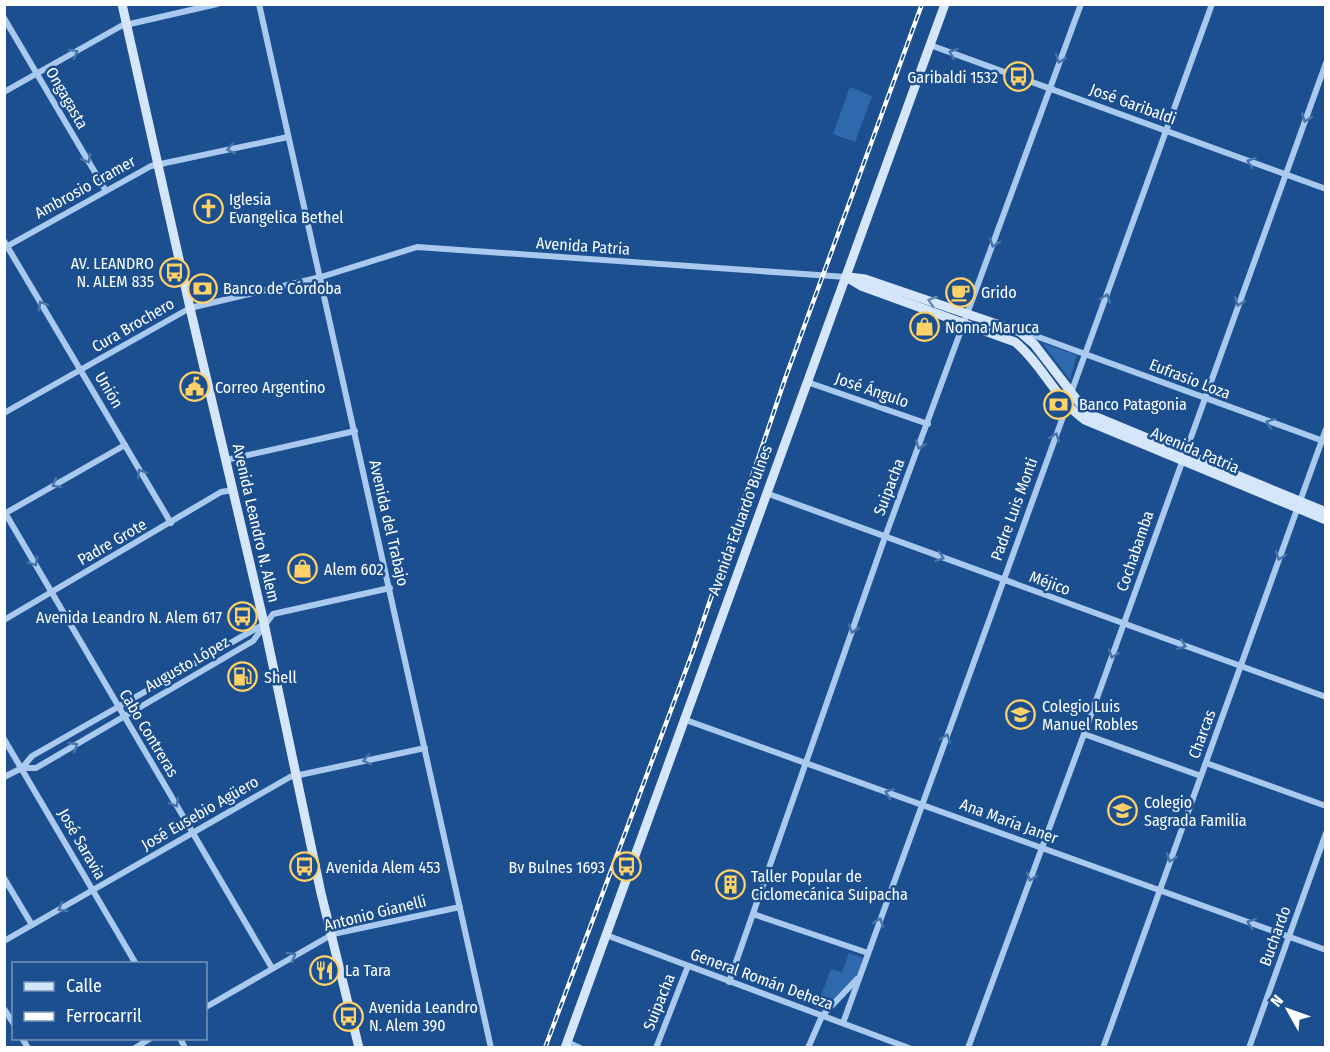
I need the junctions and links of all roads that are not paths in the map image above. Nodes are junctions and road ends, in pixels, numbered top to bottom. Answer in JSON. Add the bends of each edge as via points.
{"nodes":[{"id":1,"x":122,"y":4,"type":"edge"},
{"id":2,"x":217,"y":4,"type":"edge"},
{"id":3,"x":259,"y":4,"type":"edge"},
{"id":4,"x":945,"y":4,"type":"edge"},
{"id":5,"x":1081,"y":4,"type":"edge"},
{"id":6,"x":1212,"y":4,"type":"edge"},
{"id":7,"x":4,"y":18,"type":"edge"},
{"id":8,"x":126,"y":24,"type":"junction"},
{"id":9,"x":930,"y":45,"type":"junction"},
{"id":10,"x":1326,"y":63,"type":"edge"},
{"id":11,"x":37,"y":73,"type":"junction"},
{"id":12,"x":1050,"y":88,"type":"junction"},
{"id":13,"x":4,"y":92,"type":"edge"},
{"id":14,"x":1166,"y":131,"type":"junction"},
{"id":15,"x":288,"y":136,"type":"junction"},
{"id":16,"x":158,"y":164,"type":"junction"},
{"id":17,"x":1285,"y":174,"type":"junction"},
{"id":18,"x":1326,"y":189,"type":"edge"},
{"id":19,"x":106,"y":191,"type":"junction"},
{"id":20,"x":6,"y":245,"type":"edge"},
{"id":21,"x":321,"y":277,"type":"junction"},
{"id":22,"x":846,"y":277,"type":"junction"},
{"id":23,"x":190,"y":308,"type":"junction"},
{"id":24,"x":969,"y":313,"type":"junction"},
{"id":25,"x":965,"y":323,"type":"junction"},
{"id":26,"x":1008,"y":326,"type":"junction"},
{"id":27,"x":1046,"y":339,"type":"junction"},
{"id":28,"x":1036,"y":346,"type":"junction"},
{"id":29,"x":1086,"y":354,"type":"junction"},
{"id":30,"x":1030,"y":355,"type":"junction"},
{"id":31,"x":81,"y":370,"type":"junction"},
{"id":32,"x":807,"y":382,"type":"junction"},
{"id":33,"x":1071,"y":393,"type":"junction"},
{"id":34,"x":1204,"y":399,"type":"junction"},
{"id":35,"x":1067,"y":405,"type":"junction"},
{"id":36,"x":4,"y":413,"type":"edge"},
{"id":37,"x":928,"y":424,"type":"junction"},
{"id":38,"x":1326,"y":429,"type":"edge"},
{"id":39,"x":355,"y":431,"type":"junction"},
{"id":40,"x":1323,"y":441,"type":"edge"},
{"id":41,"x":125,"y":445,"type":"junction"},
{"id":42,"x":1183,"y":457,"type":"junction"},
{"id":43,"x":226,"y":460,"type":"junction"},
{"id":44,"x":233,"y":490,"type":"junction"},
{"id":45,"x":766,"y":494,"type":"junction"},
{"id":46,"x":1299,"y":505,"type":"junction"},
{"id":47,"x":1326,"y":512,"type":"edge"},
{"id":48,"x":5,"y":513,"type":"edge"},
{"id":49,"x":1326,"y":520,"type":"edge"},
{"id":50,"x":171,"y":523,"type":"junction"},
{"id":51,"x":885,"y":537,"type":"junction"},
{"id":52,"x":1003,"y":580,"type":"junction"},
{"id":53,"x":390,"y":588,"type":"junction"},
{"id":54,"x":52,"y":593,"type":"junction"},
{"id":55,"x":4,"y":620,"type":"edge"},
{"id":56,"x":264,"y":623,"type":"junction"},
{"id":57,"x":1124,"y":624,"type":"junction"},
{"id":58,"x":1240,"y":666,"type":"junction"},
{"id":59,"x":1326,"y":697,"type":"edge"},
{"id":60,"x":118,"y":708,"type":"junction"},
{"id":61,"x":123,"y":716,"type":"junction"},
{"id":62,"x":683,"y":719,"type":"junction"},
{"id":63,"x":1084,"y":734,"type":"junction"},
{"id":64,"x":4,"y":738,"type":"edge"},
{"id":65,"x":425,"y":748,"type":"junction"},
{"id":66,"x":807,"y":763,"type":"junction"},
{"id":67,"x":1206,"y":763,"type":"junction"},
{"id":68,"x":22,"y":768,"type":"junction"},
{"id":69,"x":297,"y":774,"type":"junction"},
{"id":70,"x":1201,"y":776,"type":"junction"},
{"id":71,"x":4,"y":777,"type":"edge"},
{"id":72,"x":922,"y":804,"type":"junction"},
{"id":73,"x":1326,"y":806,"type":"edge"},
{"id":74,"x":193,"y":833,"type":"junction"},
{"id":75,"x":1326,"y":833,"type":"edge"},
{"id":76,"x":1042,"y":847,"type":"junction"},
{"id":77,"x":4,"y":879,"type":"edge"},
{"id":78,"x":93,"y":890,"type":"junction"},
{"id":79,"x":1160,"y":890,"type":"junction"},
{"id":80,"x":460,"y":907,"type":"junction"},
{"id":81,"x":753,"y":914,"type":"junction"},
{"id":82,"x":32,"y":925,"type":"junction"},
{"id":83,"x":333,"y":934,"type":"junction"},
{"id":84,"x":606,"y":934,"type":"junction"},
{"id":85,"x":1290,"y":937,"type":"junction"},
{"id":86,"x":4,"y":941,"type":"edge"},
{"id":87,"x":1326,"y":950,"type":"edge"},
{"id":88,"x":868,"y":953,"type":"junction"},
{"id":89,"x":135,"y":962,"type":"edge"},
{"id":90,"x":688,"y":966,"type":"junction"},
{"id":91,"x":272,"y":968,"type":"junction"},
{"id":92,"x":860,"y":977,"type":"junction"},
{"id":93,"x":729,"y":982,"type":"junction"},
{"id":94,"x":207,"y":1006,"type":"edge"},
{"id":95,"x":822,"y":1016,"type":"junction"},
{"id":96,"x":843,"y":1023,"type":"junction"},
{"id":97,"x":566,"y":1045,"type":"edge"},
{"id":98,"x":359,"y":1047,"type":"edge"},
{"id":99,"x":491,"y":1047,"type":"edge"},
{"id":100,"x":580,"y":1047,"type":"edge"},
{"id":101,"x":656,"y":1047,"type":"edge"},
{"id":102,"x":808,"y":1047,"type":"edge"},
{"id":103,"x":909,"y":1047,"type":"edge"},
{"id":104,"x":968,"y":1047,"type":"edge"},
{"id":105,"x":1103,"y":1047,"type":"edge"},
{"id":106,"x":1249,"y":1047,"type":"edge"}],
"edges":[{"from":1,"to":8,"type":"main road","name":"Avenida Leandro N. Alem"},
{"from":2,"to":8,"type":"street"},
{"from":3,"to":15,"type":"street","name":"Avenida del Trabajo"},
{"from":4,"to":9,"type":"main road","name":"Avenida Eduardo Bulnes"},
{"from":5,"to":12,"type":"street","name":"Suipacha","one_way":true},
{"from":6,"to":14,"type":"street","name":"Padre Luis Monti"},
{"from":7,"to":11,"type":"street","name":"Ongagasta"},
{"from":11,"to":8,"type":"street","one_way":true},
{"from":8,"to":16,"type":"main road","name":"Avenida Leandro N. Alem"},
{"from":12,"to":9,"type":"street","name":"José Garibaldi","one_way":true},
{"from":9,"to":22,"type":"main road","name":"Avenida Eduardo Bulnes"},
{"from":10,"to":17,"type":"street","name":"Cochabamba","one_way":true},
{"from":11,"to":13,"type":"street"},
{"from":11,"to":19,"type":"street","name":"Ongagasta","one_way":true},
{"from":12,"to":14,"type":"street","name":"José Garibaldi"},
{"from":12,"to":24,"type":"street","name":"Suipacha","one_way":true},
{"from":17,"to":14,"type":"street","name":"José Garibaldi","one_way":true},
{"from":29,"to":14,"type":"street","name":"Padre Luis Monti","one_way":true},
{"from":15,"to":16,"type":"street","name":"Ambrosio Cramer","one_way":true},
{"from":15,"to":21,"type":"street","name":"Avenida del Trabajo"},
{"from":16,"to":19,"type":"street","name":"Ambrosio Cramer"},
{"from":16,"to":23,"type":"main road","name":"Avenida Leandro N. Alem"},
{"from":17,"to":18,"type":"street","name":"José Garibaldi"},
{"from":17,"to":34,"type":"street","name":"Cochabamba","one_way":true},
{"from":19,"to":20,"type":"street","name":"Ambrosio Cramer"},
{"from":31,"to":20,"type":"street","name":"Unión","one_way":true},
{"from":21,"to":22,"type":"street","name":"Avenida Patria","via":[[423,247]]},
{"from":21,"to":23,"type":"street","name":"Cura Brochero"},
{"from":21,"to":39,"type":"street","name":"Avenida del Trabajo"},
{"from":24,"to":22,"type":"main road","name":"Avenida Patria","one_way":true,"via":[[865,279]]},
{"from":22,"to":25,"type":"main road","name":"Avenida Patria"},
{"from":22,"to":32,"type":"main road","name":"Avenida Eduardo Bulnes"},
{"from":23,"to":31,"type":"street","name":"Cura Brochero"},
{"from":23,"to":43,"type":"main road","name":"Avenida Leandro N. Alem"},
{"from":24,"to":25,"type":"street","name":"Suipacha"},
{"from":24,"to":26,"type":"main road","name":"Avenida Patria"},
{"from":25,"to":30,"type":"main road","name":"Avenida Patria","via":[[1005,336]]},
{"from":25,"to":37,"type":"street","name":"Suipacha"},
{"from":26,"to":27,"type":"street","name":"Eufrasio Loza"},
{"from":26,"to":28,"type":"main road","name":"Avenida Patria"},
{"from":27,"to":28,"type":"street"},
{"from":27,"to":29,"type":"street","name":"Eufrasio Loza"},
{"from":28,"to":30,"type":"street"},
{"from":28,"to":33,"type":"main road","name":"Avenida Patria"},
{"from":29,"to":33,"type":"street","name":"Padre Luis Monti"},
{"from":29,"to":34,"type":"street","name":"Eufrasio Loza"},
{"from":30,"to":35,"type":"main road","name":"Avenida Patria"},
{"from":31,"to":36,"type":"street","name":"Cura Brochero"},
{"from":31,"to":41,"type":"street","name":"Unión"},
{"from":32,"to":37,"type":"street","name":"José Ángulo"},
{"from":32,"to":45,"type":"main road","name":"Avenida Eduardo Bulnes"},
{"from":33,"to":35,"type":"street","name":"Padre Luis Monti"},
{"from":33,"to":42,"type":"main road","name":"Avenida Patria","via":[[1095,416]]},
{"from":40,"to":34,"type":"street","name":"Eufrasio Loza","one_way":true},
{"from":34,"to":42,"type":"street","name":"Cochabamba"},
{"from":35,"to":42,"type":"main road","name":"Avenida Patria","via":[[1085,420]]},
{"from":52,"to":35,"type":"street","name":"Padre Luis Monti","one_way":true},
{"from":37,"to":51,"type":"street","name":"Suipacha","one_way":true},
{"from":38,"to":40,"type":"street","name":"Charcas"},
{"from":39,"to":43,"type":"street"},
{"from":39,"to":53,"type":"street","name":"Avenida del Trabajo"},
{"from":40,"to":46,"type":"street","name":"Charcas"},
{"from":41,"to":48,"type":"street","one_way":true},
{"from":50,"to":41,"type":"street","name":"Unión","one_way":true},
{"from":42,"to":46,"type":"main road","name":"Avenida Patria"},
{"from":42,"to":57,"type":"street","name":"Cochabamba"},
{"from":43,"to":44,"type":"main road","name":"Avenida Leandro N. Alem"},
{"from":44,"to":50,"type":"street","name":"Padre Grote","via":[[221,492]]},
{"from":44,"to":56,"type":"main road","name":"Avenida Leandro N. Alem"},
{"from":45,"to":51,"type":"street","name":"Méjico"},
{"from":45,"to":62,"type":"main road","name":"Avenida Eduardo Bulnes"},
{"from":46,"to":47,"type":"main road","name":"Avenida Patria"},
{"from":46,"to":49,"type":"main road","name":"Avenida Patria"},
{"from":46,"to":58,"type":"street","name":"Charcas","one_way":true},
{"from":48,"to":54,"type":"street","name":"Cabo Contreras","one_way":true},
{"from":50,"to":54,"type":"street","name":"Padre Grote"},
{"from":51,"to":52,"type":"street","name":"Méjico","one_way":true},
{"from":51,"to":66,"type":"street","name":"Suipacha","one_way":true},
{"from":52,"to":57,"type":"street","name":"Méjico"},
{"from":72,"to":52,"type":"street","name":"Padre Luis Monti","one_way":true},
{"from":53,"to":56,"type":"street","name":"Augusto López","via":[[273,614]]},
{"from":53,"to":65,"type":"street","name":"Avenida del Trabajo"},
{"from":54,"to":55,"type":"street","name":"Padre Grote"},
{"from":54,"to":60,"type":"street","name":"Cabo Contreras"},
{"from":56,"to":60,"type":"street","name":"Augusto López"},
{"from":56,"to":61,"type":"street","name":"Augusto López","via":[[253,641]]},
{"from":56,"to":69,"type":"main road","name":"Avenida Leandro N. Alem"},
{"from":57,"to":58,"type":"street","name":"Méjico","one_way":true},
{"from":57,"to":63,"type":"street","name":"Cochabamba","one_way":true},
{"from":58,"to":59,"type":"street","name":"Méjico"},
{"from":58,"to":67,"type":"street","name":"Charcas"},
{"from":60,"to":61,"type":"street","name":"Cabo Contreras"},
{"from":60,"to":68,"type":"street","name":"Augusto López","via":[[32,756]]},
{"from":68,"to":61,"type":"street","name":"Augusto López","one_way":true,"via":[[36,768]]},
{"from":61,"to":74,"type":"street","name":"Cabo Contreras","one_way":true},
{"from":62,"to":66,"type":"street","name":"Ana María Janer"},
{"from":62,"to":84,"type":"main road","name":"Avenida Eduardo Bulnes"},
{"from":63,"to":70,"type":"street"},
{"from":63,"to":76,"type":"street","name":"Cochabamba"},
{"from":64,"to":68,"type":"street","name":"José Saravia"},
{"from":65,"to":69,"type":"street","name":"José Eusebio Agüero","one_way":true},
{"from":65,"to":80,"type":"street","name":"Avenida del Trabajo"},
{"from":72,"to":66,"type":"street","name":"Ana María Janer","one_way":true},
{"from":66,"to":81,"type":"street","name":"Suipacha"},
{"from":67,"to":70,"type":"street","name":"Charcas"},
{"from":67,"to":73,"type":"street"},
{"from":68,"to":71,"type":"street","name":"Augusto López"},
{"from":68,"to":78,"type":"street","name":"José Saravia"},
{"from":69,"to":74,"type":"street","name":"José Eusebio Agüero"},
{"from":69,"to":83,"type":"main road","name":"Avenida Leandro N. Alem"},
{"from":70,"to":79,"type":"street","name":"Charcas","one_way":true},
{"from":72,"to":76,"type":"street","name":"Ana María Janer"},
{"from":88,"to":72,"type":"street","name":"Padre Luis Monti","one_way":true},
{"from":74,"to":78,"type":"street","name":"José Eusebio Agüero"},
{"from":74,"to":91,"type":"street","name":"Cabo Contreras"},
{"from":75,"to":85,"type":"street","name":"Buchardo"},
{"from":76,"to":79,"type":"street","name":"Ana María Janer"},
{"from":76,"to":104,"type":"street","name":"Cochabamba","one_way":true},
{"from":77,"to":82,"type":"street"},
{"from":78,"to":82,"type":"street","name":"José Eusebio Agüero","one_way":true},
{"from":78,"to":89,"type":"street","name":"José Saravia"},
{"from":85,"to":79,"type":"street","name":"Ana María Janer","one_way":true},
{"from":79,"to":105,"type":"street","name":"Charcas"},
{"from":80,"to":83,"type":"street","name":"Antonio Gianelli"},
{"from":80,"to":99,"type":"street","name":"Avenida del Trabajo"},
{"from":81,"to":88,"type":"street"},
{"from":81,"to":93,"type":"street","name":"Suipacha"},
{"from":82,"to":86,"type":"street","name":"José Eusebio Agüero"},
{"from":91,"to":83,"type":"street","name":"Antonio Gianelli","one_way":true},
{"from":83,"to":98,"type":"main road","name":"Avenida Leandro N. Alem"},
{"from":84,"to":90,"type":"street","name":"General Román Deheza"},
{"from":84,"to":97,"type":"main road","name":"Avenida Eduardo Bulnes"},
{"from":85,"to":87,"type":"street","name":"Ana María Janer"},
{"from":85,"to":106,"type":"street","name":"Buchardo"},
{"from":88,"to":92,"type":"street","name":"Padre Luis Monti"},
{"from":90,"to":93,"type":"street","name":"General Román Deheza"},
{"from":90,"to":101,"type":"street","name":"Suipacha"},
{"from":91,"to":94,"type":"street","name":"Antonio Gianelli"},
{"from":92,"to":95,"type":"street"},
{"from":92,"to":96,"type":"street","name":"Padre Luis Monti"},
{"from":93,"to":95,"type":"street","name":"General Román Deheza"},
{"from":95,"to":96,"type":"street","name":"General Román Deheza"},
{"from":95,"to":102,"type":"street"},
{"from":96,"to":103,"type":"street","name":"General Román Deheza"},
{"from":97,"to":100,"type":"street"}]}
